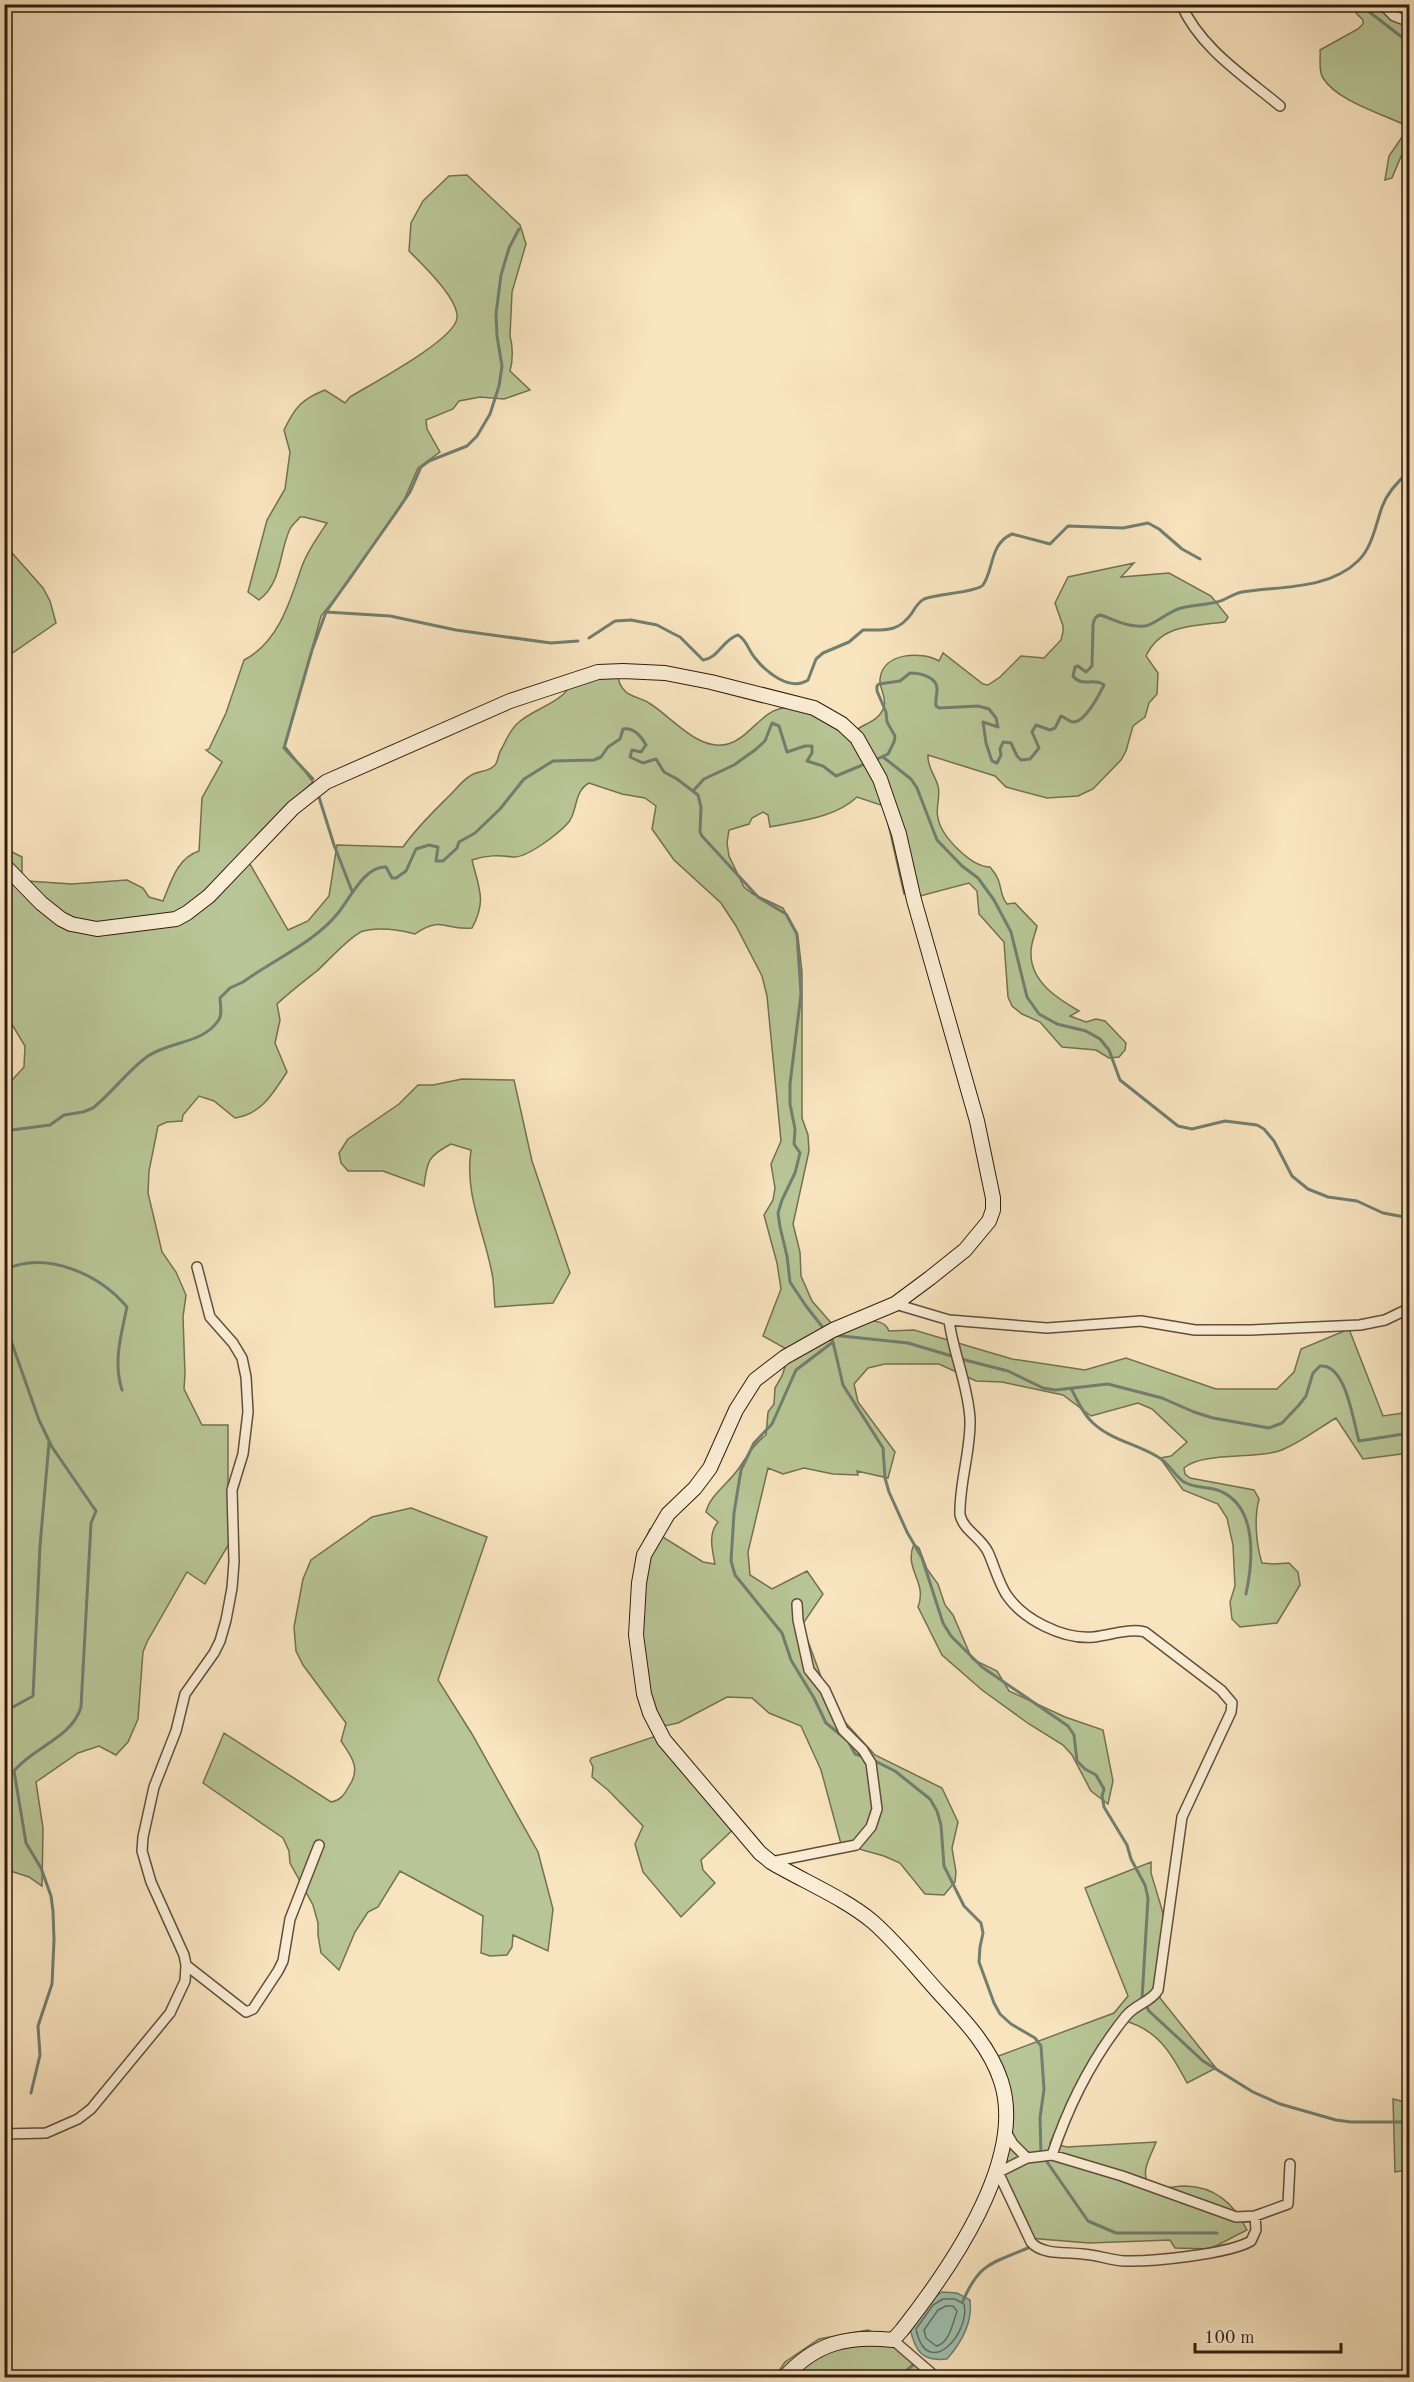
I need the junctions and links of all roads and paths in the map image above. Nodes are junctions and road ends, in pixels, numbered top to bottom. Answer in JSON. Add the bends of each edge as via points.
{"nodes":[{"id":1,"x":1181,"y":4,"type":"edge"},
{"id":2,"x":1382,"y":4,"type":"edge"},
{"id":3,"x":1410,"y":22,"type":"edge"},
{"id":4,"x":1280,"y":106,"type":"dead end"},
{"id":5,"x":4,"y":865,"type":"edge"},
{"id":6,"x":197,"y":1267,"type":"dead end"},
{"id":7,"x":895,"y":1304,"type":"junction"},
{"id":8,"x":1410,"y":1308,"type":"edge"},
{"id":9,"x":949,"y":1320,"type":"junction"},
{"id":10,"x":797,"y":1605,"type":"dead end"},
{"id":11,"x":319,"y":1845,"type":"dead end"},
{"id":12,"x":771,"y":1862,"type":"junction"},
{"id":13,"x":186,"y":1965,"type":"junction"},
{"id":14,"x":1005,"y":2129,"type":"junction"},
{"id":15,"x":4,"y":2134,"type":"edge"},
{"id":16,"x":1052,"y":2155,"type":"junction"},
{"id":17,"x":1027,"y":2158,"type":"junction"},
{"id":18,"x":1290,"y":2164,"type":"dead end"},
{"id":19,"x":996,"y":2173,"type":"junction"},
{"id":20,"x":1255,"y":2216,"type":"junction"},
{"id":21,"x":893,"y":2340,"type":"junction"},
{"id":22,"x":784,"y":2378,"type":"edge"},
{"id":23,"x":937,"y":2378,"type":"edge"}],
"edges":[{"from":1,"to":4,"type":"street","via":[[1206,42]]},
{"from":2,"to":3,"type":"street","via":[[1394,16]]},
{"from":5,"to":7,"type":"street","via":[[45,907],[71,924],[97,929],[176,919],[209,896],[293,808],[326,782],[510,700],[598,672],[623,670],[665,673],[731,686],[814,708],[857,738],[880,779],[899,834],[977,1121],[993,1198],[989,1221],[965,1250]]},
{"from":6,"to":13,"type":"street","via":[[210,1317],[242,1358],[248,1412],[243,1454],[232,1491],[234,1562],[226,1620],[214,1653],[184,1694],[143,1837],[142,1851],[150,1882]]},
{"from":7,"to":9,"type":"street"},
{"from":7,"to":12,"type":"street","via":[[827,1333],[755,1380],[736,1410],[710,1468],[668,1514],[642,1563],[637,1649],[644,1694],[655,1724],[733,1823]]},
{"from":8,"to":9,"type":"street","via":[[1385,1320],[1360,1325],[1251,1330],[1195,1330],[1141,1321],[1047,1328]]},
{"from":9,"to":16,"type":"street","via":[[970,1419],[960,1515],[986,1548],[1008,1597],[1046,1628],[1063,1634],[1090,1637],[1145,1632],[1221,1690],[1232,1703],[1182,1818],[1158,1990],[1131,2010],[1101,2048],[1069,2109]]},
{"from":10,"to":12,"type":"street","via":[[809,1670],[825,1690],[843,1730],[871,1763],[877,1809],[871,1827],[855,1845]]},
{"from":11,"to":13,"type":"street","via":[[290,1919],[283,1961],[253,2009],[246,2012]]},
{"from":12,"to":14,"type":"street","via":[[872,1921],[963,2018],[999,2075],[1006,2103]]},
{"from":13,"to":15,"type":"street","via":[[182,1989],[170,2013],[91,2109],[46,2133]]},
{"from":14,"to":17,"type":"street","via":[[1013,2145]]},
{"from":14,"to":19,"type":"street"},
{"from":16,"to":17,"type":"street"},
{"from":16,"to":20,"type":"street","via":[[1236,2217]]},
{"from":17,"to":19,"type":"street"},
{"from":18,"to":20,"type":"street","via":[[1288,2204]]},
{"from":19,"to":20,"type":"street","via":[[1031,2242],[1044,2250],[1122,2261],[1204,2253],[1249,2243],[1256,2235]]},
{"from":19,"to":21,"type":"street","via":[[966,2239],[917,2312]]},
{"from":21,"to":22,"type":"street","via":[[831,2343],[806,2357]]},
{"from":21,"to":23,"type":"street"}]}
